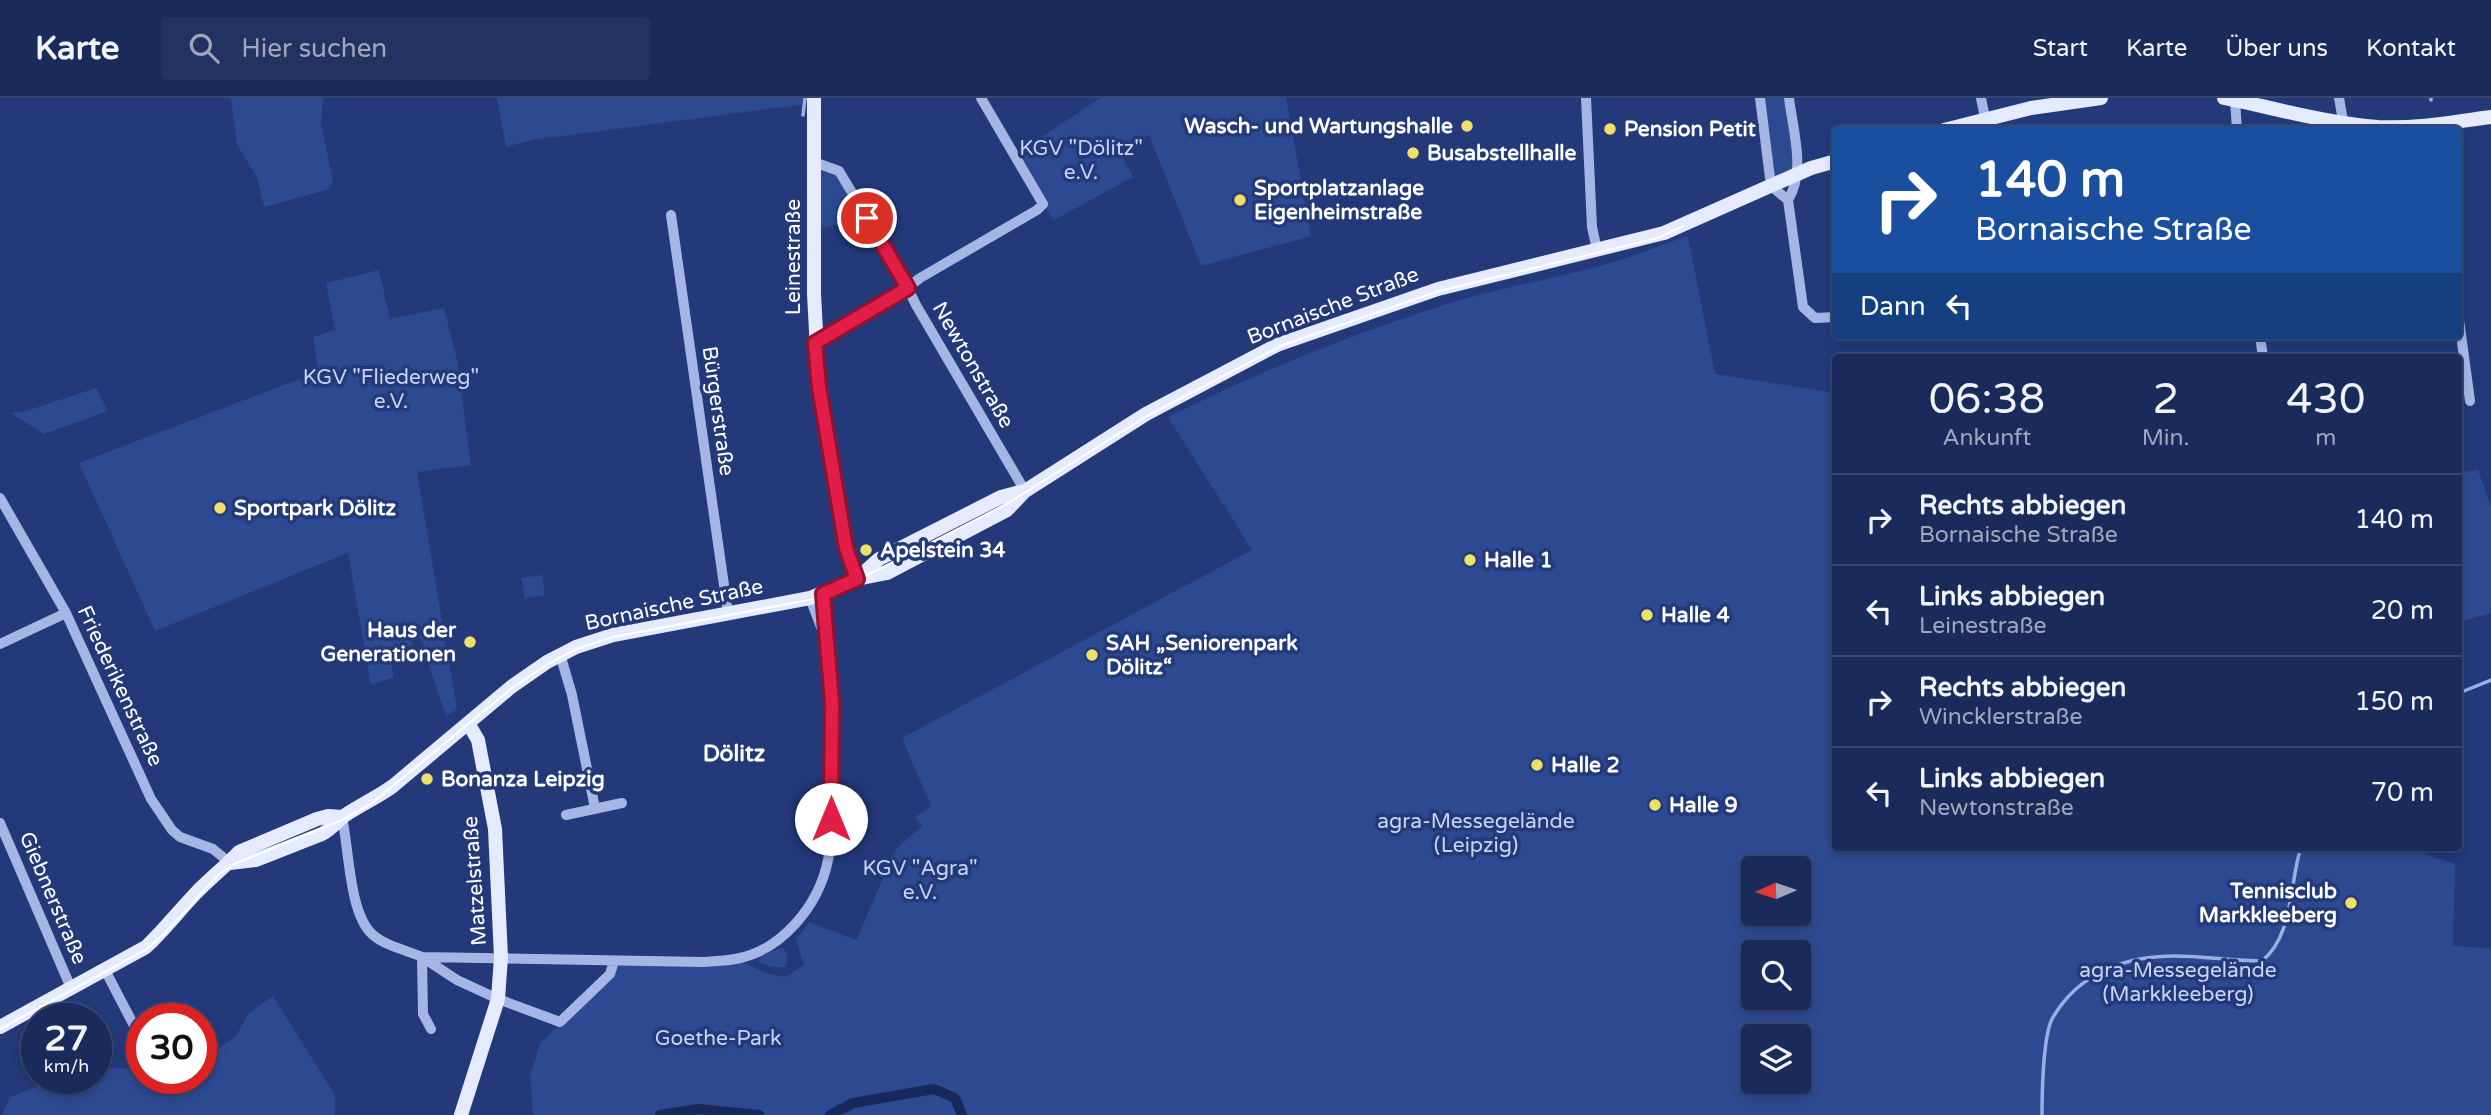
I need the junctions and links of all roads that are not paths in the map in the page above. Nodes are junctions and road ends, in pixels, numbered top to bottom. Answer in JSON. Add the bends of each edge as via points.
{"nodes":[{"id":1,"x":814,"y":98,"type":"edge"},
{"id":2,"x":981,"y":98,"type":"edge"},
{"id":3,"x":1586,"y":98,"type":"edge"},
{"id":4,"x":1760,"y":98,"type":"edge"},
{"id":5,"x":1789,"y":98,"type":"edge"},
{"id":6,"x":1981,"y":98,"type":"edge"},
{"id":7,"x":2101,"y":98,"type":"edge"},
{"id":8,"x":2339,"y":98,"type":"edge"},
{"id":9,"x":2229,"y":99,"type":"edge"},
{"id":10,"x":2491,"y":117,"type":"edge"},
{"id":11,"x":1985,"y":118,"type":"junction"},
{"id":12,"x":2343,"y":121,"type":"junction"},
{"id":13,"x":1958,"y":126,"type":"edge"},
{"id":14,"x":2236,"y":126,"type":"edge"},
{"id":15,"x":2375,"y":126,"type":"edge"},
{"id":16,"x":2442,"y":126,"type":"edge"},
{"id":17,"x":814,"y":162,"type":"junction"},
{"id":18,"x":1832,"y":162,"type":"edge"},
{"id":19,"x":1798,"y":175,"type":"junction"},
{"id":20,"x":1771,"y":186,"type":"junction"},
{"id":21,"x":1788,"y":201,"type":"junction"},
{"id":22,"x":671,"y":215,"type":"dead end"},
{"id":23,"x":1597,"y":250,"type":"junction"},
{"id":24,"x":908,"y":288,"type":"junction"},
{"id":25,"x":1832,"y":317,"type":"edge"},
{"id":26,"x":2462,"y":340,"type":"edge"},
{"id":27,"x":815,"y":343,"type":"junction"},
{"id":28,"x":2470,"y":401,"type":"dead end"},
{"id":29,"x":1025,"y":491,"type":"junction"},
{"id":30,"x":0,"y":498,"type":"edge"},
{"id":31,"x":857,"y":579,"type":"junction"},
{"id":32,"x":817,"y":596,"type":"junction"},
{"id":33,"x":66,"y":613,"type":"junction"},
{"id":34,"x":728,"y":613,"type":"junction"},
{"id":35,"x":0,"y":644,"type":"edge"},
{"id":36,"x":560,"y":654,"type":"junction"},
{"id":37,"x":467,"y":723,"type":"junction"},
{"id":38,"x":622,"y":803,"type":"dead end"},
{"id":39,"x":595,"y":808,"type":"junction"},
{"id":40,"x":566,"y":815,"type":"dead end"},
{"id":41,"x":342,"y":817,"type":"junction"},
{"id":42,"x":0,"y":823,"type":"edge"},
{"id":43,"x":230,"y":863,"type":"junction"},
{"id":44,"x":422,"y":957,"type":"junction"},
{"id":45,"x":501,"y":957,"type":"junction"},
{"id":46,"x":614,"y":961,"type":"junction"},
{"id":47,"x":105,"y":970,"type":"junction"},
{"id":48,"x":71,"y":988,"type":"junction"},
{"id":49,"x":498,"y":999,"type":"junction"},
{"id":50,"x":126,"y":1010,"type":"edge"},
{"id":51,"x":0,"y":1027,"type":"edge"},
{"id":52,"x":431,"y":1029,"type":"dead end"},
{"id":53,"x":461,"y":1115,"type":"edge"}],
"edges":[{"from":1,"to":17,"type":"main road","name":"Leinestraße"},
{"from":2,"to":24,"type":"street","via":[[1043,204]]},
{"from":3,"to":23,"type":"street"},
{"from":4,"to":20,"type":"street"},
{"from":5,"to":19,"type":"street"},
{"from":6,"to":11,"type":"street"},
{"from":7,"to":11,"type":"main road"},
{"from":8,"to":12,"type":"street"},
{"from":9,"to":12,"type":"main road"},
{"from":9,"to":14,"type":"street"},
{"from":10,"to":16,"type":"main road"},
{"from":11,"to":13,"type":"main road"},
{"from":12,"to":15,"type":"main road"},
{"from":17,"to":24,"type":"street","name":"Newtonstraße","via":[[839,171]]},
{"from":17,"to":27,"type":"main road","name":"Leinestraße"},
{"from":18,"to":19,"type":"main road","name":"Bornaische Straße"},
{"from":19,"to":20,"type":"main road","name":"Bornaische Straße"},
{"from":19,"to":21,"type":"street"},
{"from":20,"to":21,"type":"street"},
{"from":20,"to":23,"type":"main road","name":"Bornaische Straße","via":[[1683,226]]},
{"from":21,"to":25,"type":"street","via":[[1803,307],[1815,318]]},
{"from":22,"to":34,"type":"street","name":"Bürgerstraße"},
{"from":23,"to":29,"type":"main road","name":"Bornaische Straße","via":[[1438,289],[1278,345],[1146,414]]},
{"from":24,"to":27,"type":"street"},
{"from":24,"to":29,"type":"street","name":"Newtonstraße"},
{"from":26,"to":28,"type":"street"},
{"from":27,"to":31,"type":"main road","name":"Leinestraße","via":[[846,548]]},
{"from":29,"to":31,"type":"main road","name":"Bornaische Straße","via":[[1007,510],[962,534],[887,573]]},
{"from":30,"to":33,"type":"street","name":"Friederikenstraße"},
{"from":31,"to":32,"type":"main road","name":"Bornaische Straße"},
{"from":32,"to":34,"type":"main road","name":"Bornaische Straße"},
{"from":32,"to":46,"type":"street","via":[[829,643],[831,836],[828,862],[812,902],[788,932],[757,953],[704,962]]},
{"from":33,"to":35,"type":"street"},
{"from":33,"to":43,"type":"street","name":"Friederikenstraße","via":[[163,818],[180,836],[213,849]]},
{"from":34,"to":36,"type":"main road","name":"Bornaische Straße","via":[[613,635]]},
{"from":36,"to":37,"type":"main road","name":"Bornaische Straße"},
{"from":36,"to":39,"type":"street"},
{"from":37,"to":41,"type":"main road","name":"Bornaische Straße","via":[[393,786]]},
{"from":37,"to":45,"type":"main road","name":"Matzelstraße","via":[[478,740],[495,829]]},
{"from":38,"to":39,"type":"street"},
{"from":39,"to":40,"type":"street"},
{"from":41,"to":43,"type":"main road","name":"Bornaische Straße","via":[[317,819],[239,852]]},
{"from":41,"to":44,"type":"street","via":[[362,920],[383,942]]},
{"from":42,"to":48,"type":"street","name":"Giebnerstraße"},
{"from":43,"to":47,"type":"main road","name":"Bornaische Straße","via":[[146,947]]},
{"from":44,"to":45,"type":"street"},
{"from":44,"to":49,"type":"street"},
{"from":44,"to":52,"type":"street","via":[[423,1014]]},
{"from":45,"to":46,"type":"street"},
{"from":45,"to":49,"type":"main road","name":"Matzelstraße"},
{"from":46,"to":49,"type":"street","via":[[610,974],[560,1023]]},
{"from":47,"to":48,"type":"main road","name":"Bornaische Straße"},
{"from":47,"to":50,"type":"street"},
{"from":48,"to":51,"type":"main road","name":"Bornaische Straße"},
{"from":49,"to":53,"type":"main road","name":"Matzelstraße"}]}
